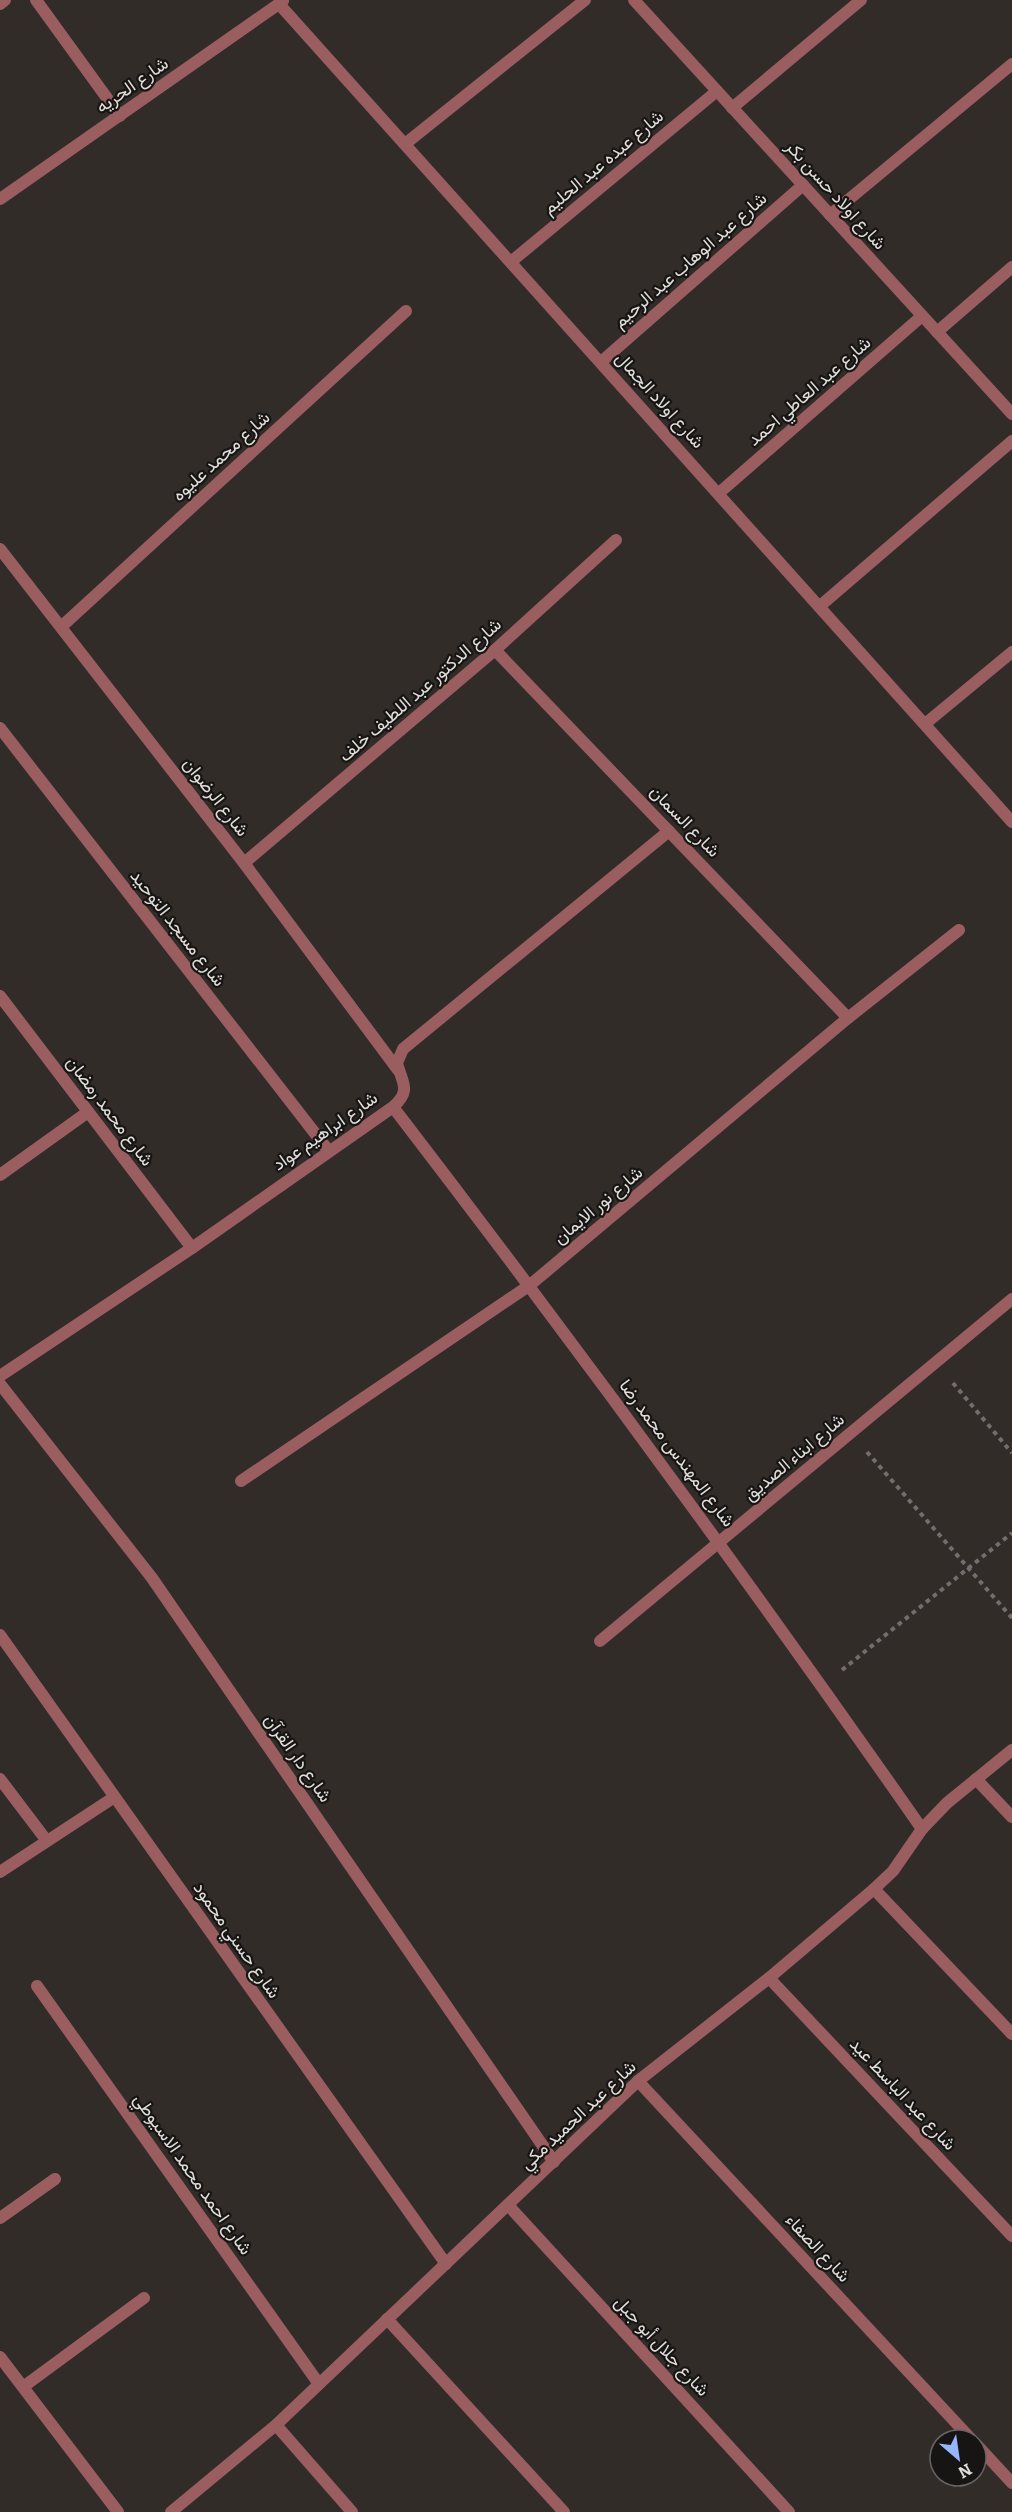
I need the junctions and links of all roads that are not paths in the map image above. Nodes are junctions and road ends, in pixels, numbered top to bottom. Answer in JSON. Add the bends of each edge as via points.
{"nodes":[{"id":1,"x":6,"y":0,"type":"edge"},
{"id":2,"x":36,"y":0,"type":"edge"},
{"id":3,"x":585,"y":0,"type":"edge"},
{"id":4,"x":635,"y":0,"type":"edge"},
{"id":5,"x":861,"y":0,"type":"edge"},
{"id":6,"x":282,"y":2,"type":"edge"},
{"id":7,"x":0,"y":4,"type":"edge"},
{"id":8,"x":1012,"y":64,"type":"edge"},
{"id":9,"x":717,"y":91,"type":"junction"},
{"id":10,"x":732,"y":108,"type":"junction"},
{"id":11,"x":120,"y":116,"type":"junction"},
{"id":12,"x":405,"y":144,"type":"junction"},
{"id":13,"x":803,"y":185,"type":"junction"},
{"id":14,"x":0,"y":199,"type":"edge"},
{"id":15,"x":830,"y":215,"type":"junction"},
{"id":16,"x":512,"y":261,"type":"junction"},
{"id":17,"x":1012,"y":267,"type":"edge"},
{"id":18,"x":406,"y":311,"type":"dead end"},
{"id":19,"x":922,"y":316,"type":"junction"},
{"id":20,"x":937,"y":332,"type":"junction"},
{"id":21,"x":602,"y":362,"type":"junction"},
{"id":22,"x":1012,"y":414,"type":"edge"},
{"id":23,"x":1012,"y":441,"type":"edge"},
{"id":24,"x":718,"y":493,"type":"junction"},
{"id":25,"x":616,"y":540,"type":"dead end"},
{"id":26,"x":0,"y":549,"type":"edge"},
{"id":27,"x":820,"y":606,"type":"junction"},
{"id":28,"x":61,"y":627,"type":"junction"},
{"id":29,"x":495,"y":650,"type":"junction"},
{"id":30,"x":1012,"y":652,"type":"edge"},
{"id":31,"x":925,"y":724,"type":"junction"},
{"id":32,"x":0,"y":728,"type":"edge"},
{"id":33,"x":1012,"y":822,"type":"edge"},
{"id":34,"x":669,"y":831,"type":"junction"},
{"id":35,"x":244,"y":863,"type":"junction"},
{"id":36,"x":958,"y":930,"type":"dead end"},
{"id":37,"x":0,"y":996,"type":"edge"},
{"id":38,"x":848,"y":1018,"type":"junction"},
{"id":39,"x":399,"y":1071,"type":"junction"},
{"id":40,"x":393,"y":1107,"type":"junction"},
{"id":41,"x":88,"y":1112,"type":"junction"},
{"id":42,"x":328,"y":1150,"type":"junction"},
{"id":43,"x":0,"y":1175,"type":"edge"},
{"id":44,"x":192,"y":1248,"type":"junction"},
{"id":45,"x":530,"y":1286,"type":"junction"},
{"id":46,"x":1012,"y":1299,"type":"edge"},
{"id":47,"x":0,"y":1376,"type":"edge"},
{"id":48,"x":0,"y":1384,"type":"edge"},
{"id":49,"x":241,"y":1481,"type":"dead end"},
{"id":50,"x":720,"y":1542,"type":"junction"},
{"id":51,"x":0,"y":1635,"type":"edge"},
{"id":52,"x":600,"y":1641,"type":"dead end"},
{"id":53,"x":1012,"y":1750,"type":"edge"},
{"id":54,"x":0,"y":1779,"type":"edge"},
{"id":55,"x":976,"y":1779,"type":"junction"},
{"id":56,"x":113,"y":1798,"type":"junction"},
{"id":57,"x":1012,"y":1817,"type":"edge"},
{"id":58,"x":922,"y":1828,"type":"junction"},
{"id":59,"x":47,"y":1841,"type":"junction"},
{"id":60,"x":0,"y":1872,"type":"edge"},
{"id":61,"x":874,"y":1889,"type":"junction"},
{"id":62,"x":769,"y":1978,"type":"junction"},
{"id":63,"x":37,"y":1986,"type":"dead end"},
{"id":64,"x":1012,"y":2034,"type":"edge"},
{"id":65,"x":638,"y":2081,"type":"junction"},
{"id":66,"x":554,"y":2162,"type":"junction"},
{"id":67,"x":55,"y":2180,"type":"dead end"},
{"id":68,"x":508,"y":2205,"type":"junction"},
{"id":69,"x":0,"y":2218,"type":"edge"},
{"id":70,"x":1012,"y":2236,"type":"edge"},
{"id":71,"x":446,"y":2264,"type":"junction"},
{"id":72,"x":144,"y":2298,"type":"dead end"},
{"id":73,"x":387,"y":2319,"type":"junction"},
{"id":74,"x":0,"y":2356,"type":"edge"},
{"id":75,"x":319,"y":2384,"type":"junction"},
{"id":76,"x":23,"y":2387,"type":"junction"},
{"id":77,"x":276,"y":2425,"type":"junction"},
{"id":78,"x":961,"y":2428,"type":"edge"},
{"id":79,"x":988,"y":2457,"type":"edge"},
{"id":80,"x":1012,"y":2483,"type":"edge"},
{"id":81,"x":118,"y":2512,"type":"edge"},
{"id":82,"x":171,"y":2512,"type":"edge"},
{"id":83,"x":352,"y":2512,"type":"edge"},
{"id":84,"x":564,"y":2512,"type":"edge"},
{"id":85,"x":789,"y":2512,"type":"edge"}],
"edges":[{"from":1,"to":7,"type":"street"},
{"from":2,"to":11,"type":"street"},
{"from":3,"to":12,"type":"street"},
{"from":4,"to":9,"type":"street","name":"شارع اولاد حسن بكر"},
{"from":5,"to":10,"type":"street"},
{"from":6,"to":11,"type":"street","name":"شارع الحريه"},
{"from":6,"to":12,"type":"street","name":"شارع اولاد الجمال"},
{"from":8,"to":15,"type":"street"},
{"from":9,"to":10,"type":"street","name":"شارع اولاد حسن بكر"},
{"from":9,"to":16,"type":"street","name":"شارع عبده عبد الحليم"},
{"from":10,"to":13,"type":"street","name":"شارع اولاد حسن بكر"},
{"from":11,"to":14,"type":"street","name":"شارع الحريه"},
{"from":12,"to":16,"type":"street","name":"شارع اولاد الجمال"},
{"from":13,"to":15,"type":"street","name":"شارع اولاد حسن بكر"},
{"from":13,"to":21,"type":"street","name":"شارع عبد الوهاب عبد الرحيم"},
{"from":15,"to":19,"type":"street","name":"شارع اولاد حسن بكر"},
{"from":16,"to":21,"type":"street","name":"شارع اولاد الجمال"},
{"from":17,"to":20,"type":"street"},
{"from":18,"to":28,"type":"street","name":"شارع محمد عليوه"},
{"from":19,"to":20,"type":"street","name":"شارع اولاد حسن بكر"},
{"from":19,"to":24,"type":"street","name":"شارع عبد العاطي احمد"},
{"from":20,"to":22,"type":"street","name":"شارع اولاد حسن بكر"},
{"from":21,"to":24,"type":"street","name":"شارع اولاد الجمال"},
{"from":23,"to":27,"type":"street"},
{"from":24,"to":27,"type":"street","name":"شارع اولاد الجمال"},
{"from":25,"to":29,"type":"street","name":"شارع الدكتور عبد اللطيف خلف"},
{"from":26,"to":28,"type":"street","name":"شارع الرضوان"},
{"from":27,"to":31,"type":"street","name":"شارع اولاد الجمال"},
{"from":28,"to":35,"type":"street","name":"شارع الرضوان"},
{"from":29,"to":34,"type":"street","name":"شارع السمان"},
{"from":29,"to":35,"type":"street","name":"شارع الدكتور عبد اللطيف خلف"},
{"from":30,"to":31,"type":"street"},
{"from":31,"to":33,"type":"street","name":"شارع اولاد الجمال"},
{"from":32,"to":42,"type":"street","name":"شارع مسجد التوحيد"},
{"from":34,"to":38,"type":"street","name":"شارع السمان"},
{"from":34,"to":39,"type":"street","name":"شارع ابراهيم عواد","via":[[403,1049],[397,1063]]},
{"from":35,"to":39,"type":"street","name":"شارع الرضوان"},
{"from":36,"to":38,"type":"street","name":"شارع نور الايمان"},
{"from":37,"to":41,"type":"street","name":"شارع محمد رمضان"},
{"from":38,"to":45,"type":"street","name":"شارع نور الايمان"},
{"from":39,"to":40,"type":"street","name":"شارع ابراهيم عواد","via":[[405,1090]]},
{"from":40,"to":42,"type":"street","name":"شارع ابراهيم عواد"},
{"from":40,"to":45,"type":"street","name":"شارع المهندس محمد رضا"},
{"from":41,"to":43,"type":"street"},
{"from":41,"to":44,"type":"street","name":"شارع محمد رمضان"},
{"from":42,"to":44,"type":"street","name":"شارع ابراهيم عواد"},
{"from":44,"to":47,"type":"street","name":"شارع ابراهيم عواد"},
{"from":45,"to":49,"type":"street","name":"شارع نور الايمان"},
{"from":45,"to":50,"type":"street","name":"شارع المهندس محمد رضا"},
{"from":46,"to":50,"type":"street","name":"شارع ابناء الصديق"},
{"from":48,"to":66,"type":"street","name":"شارع دار القرآن","via":[[152,1578]]},
{"from":50,"to":52,"type":"street","name":"شارع ابناء الصديق"},
{"from":50,"to":58,"type":"street","name":"شارع المهندس محمد رضا"},
{"from":51,"to":56,"type":"street","name":"شارع حسني محمود"},
{"from":53,"to":55,"type":"street","name":"شارع عبد الحميد مكي"},
{"from":54,"to":59,"type":"street"},
{"from":55,"to":57,"type":"street"},
{"from":55,"to":58,"type":"street","name":"شارع عبد الحميد مكي"},
{"from":56,"to":59,"type":"street"},
{"from":56,"to":71,"type":"street","name":"شارع حسني محمود"},
{"from":58,"to":61,"type":"street","name":"شارع عبد الحميد مكي","via":[[893,1871]]},
{"from":59,"to":60,"type":"street"},
{"from":61,"to":62,"type":"street","name":"شارع عبد الحميد مكي"},
{"from":61,"to":64,"type":"street"},
{"from":62,"to":65,"type":"street","name":"شارع عبد الحميد مكي"},
{"from":62,"to":70,"type":"street","name":"شارع عبد الباسط عيد"},
{"from":63,"to":75,"type":"street","name":"شارع احمد محمد الاسيوطي"},
{"from":65,"to":66,"type":"street","name":"شارع عبد الحميد مكي"},
{"from":65,"to":78,"type":"street","name":"شارع الصفاء"},
{"from":66,"to":68,"type":"street","name":"شارع عبد الحميد مكي"},
{"from":67,"to":69,"type":"street"},
{"from":68,"to":71,"type":"street","name":"شارع عبد الحميد مكي"},
{"from":68,"to":85,"type":"street","name":"شارع جلال أبو جبل"},
{"from":71,"to":73,"type":"street","name":"شارع عبد الحميد مكي"},
{"from":72,"to":76,"type":"street"},
{"from":73,"to":75,"type":"street","name":"شارع عبد الحميد مكي"},
{"from":73,"to":84,"type":"street"},
{"from":74,"to":76,"type":"street"},
{"from":75,"to":77,"type":"street","name":"شارع عبد الحميد مكي"},
{"from":76,"to":81,"type":"street"},
{"from":77,"to":82,"type":"street","name":"شارع عبد الحميد مكي"},
{"from":77,"to":83,"type":"street"},
{"from":79,"to":80,"type":"street"}]}
